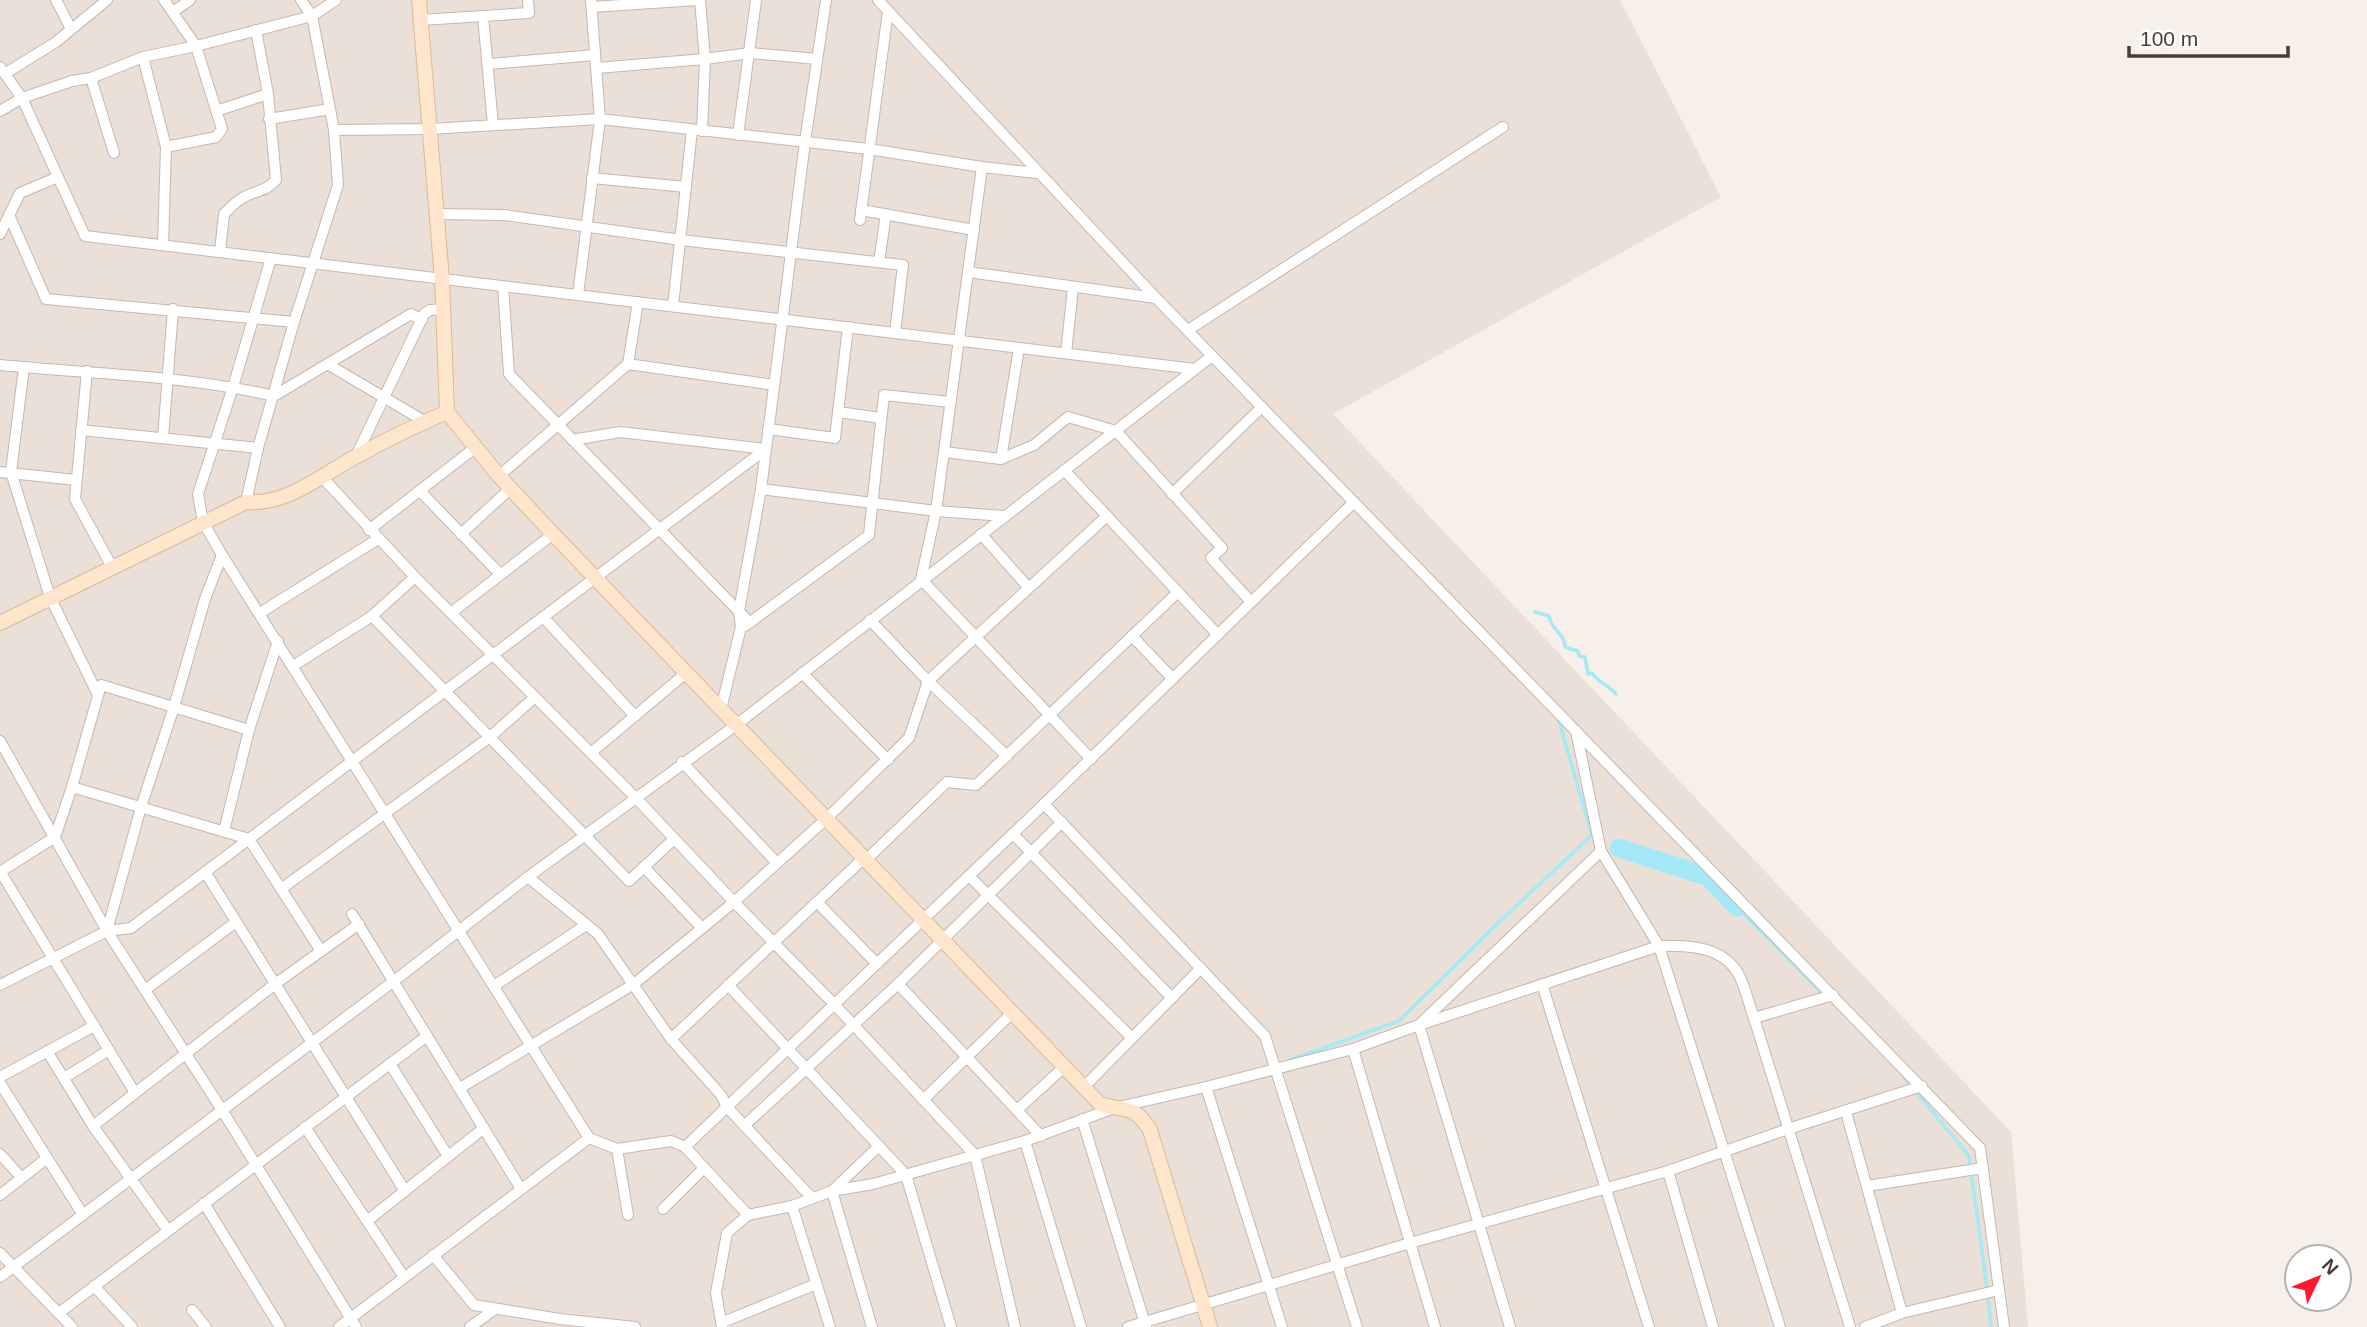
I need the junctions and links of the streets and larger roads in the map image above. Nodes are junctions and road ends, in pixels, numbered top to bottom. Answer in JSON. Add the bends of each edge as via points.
{"nodes":[{"id":1,"x":56,"y":0,"type":"edge"},
{"id":2,"x":107,"y":0,"type":"edge"},
{"id":3,"x":164,"y":0,"type":"edge"},
{"id":4,"x":190,"y":0,"type":"edge"},
{"id":5,"x":301,"y":0,"type":"edge"},
{"id":6,"x":336,"y":0,"type":"edge"},
{"id":7,"x":419,"y":0,"type":"edge"},
{"id":8,"x":528,"y":0,"type":"edge"},
{"id":9,"x":699,"y":0,"type":"edge"},
{"id":10,"x":757,"y":0,"type":"edge"},
{"id":11,"x":826,"y":0,"type":"edge"},
{"id":12,"x":878,"y":0,"type":"edge"},
{"id":13,"x":592,"y":4,"type":"edge"},
{"id":14,"x":888,"y":11,"type":"junction"},
{"id":15,"x":173,"y":12,"type":"junction"},
{"id":16,"x":312,"y":16,"type":"junction"},
{"id":17,"x":483,"y":16,"type":"junction"},
{"id":18,"x":421,"y":20,"type":"junction"},
{"id":19,"x":71,"y":29,"type":"junction"},
{"id":20,"x":256,"y":30,"type":"junction"},
{"id":21,"x":196,"y":46,"type":"junction"},
{"id":22,"x":750,"y":53,"type":"junction"},
{"id":23,"x":595,"y":54,"type":"junction"},
{"id":24,"x":143,"y":57,"type":"junction"},
{"id":25,"x":705,"y":59,"type":"junction"},
{"id":26,"x":817,"y":59,"type":"junction"},
{"id":27,"x":489,"y":64,"type":"junction"},
{"id":28,"x":597,"y":68,"type":"junction"},
{"id":29,"x":3,"y":70,"type":"edge"},
{"id":30,"x":90,"y":78,"type":"junction"},
{"id":31,"x":268,"y":94,"type":"junction"},
{"id":32,"x":22,"y":98,"type":"junction"},
{"id":33,"x":330,"y":109,"type":"junction"},
{"id":34,"x":0,"y":111,"type":"edge"},
{"id":35,"x":216,"y":111,"type":"junction"},
{"id":36,"x":269,"y":118,"type":"junction"},
{"id":37,"x":600,"y":119,"type":"junction"},
{"id":38,"x":493,"y":125,"type":"junction"},
{"id":39,"x":1503,"y":127,"type":"dead end"},
{"id":40,"x":430,"y":129,"type":"junction"},
{"id":41,"x":334,"y":130,"type":"junction"},
{"id":42,"x":697,"y":130,"type":"junction"},
{"id":43,"x":738,"y":135,"type":"junction"},
{"id":44,"x":805,"y":142,"type":"junction"},
{"id":45,"x":166,"y":148,"type":"junction"},
{"id":46,"x":869,"y":149,"type":"junction"},
{"id":47,"x":114,"y":153,"type":"dead end"},
{"id":48,"x":982,"y":167,"type":"junction"},
{"id":49,"x":1037,"y":173,"type":"junction"},
{"id":50,"x":58,"y":177,"type":"junction"},
{"id":51,"x":592,"y":178,"type":"junction"},
{"id":52,"x":686,"y":187,"type":"junction"},
{"id":53,"x":437,"y":214,"type":"junction"},
{"id":54,"x":886,"y":214,"type":"junction"},
{"id":55,"x":9,"y":215,"type":"junction"},
{"id":56,"x":587,"y":225,"type":"junction"},
{"id":57,"x":974,"y":230,"type":"junction"},
{"id":58,"x":0,"y":234,"type":"edge"},
{"id":59,"x":681,"y":240,"type":"junction"},
{"id":60,"x":163,"y":245,"type":"junction"},
{"id":61,"x":220,"y":252,"type":"junction"},
{"id":62,"x":791,"y":253,"type":"junction"},
{"id":63,"x":271,"y":258,"type":"junction"},
{"id":64,"x":879,"y":262,"type":"junction"},
{"id":65,"x":312,"y":263,"type":"junction"},
{"id":66,"x":968,"y":272,"type":"junction"},
{"id":67,"x":442,"y":279,"type":"junction"},
{"id":68,"x":503,"y":286,"type":"junction"},
{"id":69,"x":1073,"y":288,"type":"junction"},
{"id":70,"x":578,"y":295,"type":"junction"},
{"id":71,"x":1156,"y":298,"type":"junction"},
{"id":72,"x":638,"y":302,"type":"junction"},
{"id":73,"x":673,"y":306,"type":"junction"},
{"id":74,"x":173,"y":309,"type":"junction"},
{"id":75,"x":443,"y":309,"type":"junction"},
{"id":76,"x":254,"y":317,"type":"junction"},
{"id":77,"x":783,"y":319,"type":"junction"},
{"id":78,"x":422,"y":320,"type":"junction"},
{"id":79,"x":294,"y":322,"type":"junction"},
{"id":80,"x":848,"y":327,"type":"junction"},
{"id":81,"x":1188,"y":330,"type":"junction"},
{"id":82,"x":895,"y":333,"type":"junction"},
{"id":83,"x":959,"y":340,"type":"junction"},
{"id":84,"x":1019,"y":348,"type":"junction"},
{"id":85,"x":1066,"y":353,"type":"junction"},
{"id":86,"x":1212,"y":356,"type":"junction"},
{"id":87,"x":628,"y":364,"type":"junction"},
{"id":88,"x":0,"y":365,"type":"edge"},
{"id":89,"x":329,"y":365,"type":"junction"},
{"id":90,"x":24,"y":367,"type":"junction"},
{"id":91,"x":1195,"y":369,"type":"junction"},
{"id":92,"x":87,"y":371,"type":"junction"},
{"id":93,"x":169,"y":378,"type":"junction"},
{"id":94,"x":774,"y":385,"type":"junction"},
{"id":95,"x":233,"y":387,"type":"junction"},
{"id":96,"x":274,"y":396,"type":"junction"},
{"id":97,"x":386,"y":399,"type":"junction"},
{"id":98,"x":950,"y":401,"type":"junction"},
{"id":99,"x":1262,"y":407,"type":"junction"},
{"id":100,"x":447,"y":412,"type":"junction"},
{"id":101,"x":838,"y":412,"type":"junction"},
{"id":102,"x":881,"y":418,"type":"junction"},
{"id":103,"x":425,"y":421,"type":"junction"},
{"id":104,"x":558,"y":425,"type":"junction"},
{"id":105,"x":768,"y":429,"type":"junction"},
{"id":106,"x":81,"y":430,"type":"junction"},
{"id":107,"x":1116,"y":431,"type":"junction"},
{"id":108,"x":163,"y":438,"type":"junction"},
{"id":109,"x":572,"y":440,"type":"junction"},
{"id":110,"x":215,"y":444,"type":"junction"},
{"id":111,"x":476,"y":447,"type":"junction"},
{"id":112,"x":258,"y":448,"type":"junction"},
{"id":113,"x":766,"y":449,"type":"junction"},
{"id":114,"x":944,"y":452,"type":"junction"},
{"id":115,"x":356,"y":456,"type":"junction"},
{"id":116,"x":1001,"y":459,"type":"junction"},
{"id":117,"x":1064,"y":470,"type":"junction"},
{"id":118,"x":6,"y":472,"type":"edge"},
{"id":119,"x":499,"y":476,"type":"junction"},
{"id":120,"x":322,"y":477,"type":"junction"},
{"id":121,"x":76,"y":480,"type":"junction"},
{"id":122,"x":511,"y":488,"type":"junction"},
{"id":123,"x":761,"y":489,"type":"junction"},
{"id":124,"x":420,"y":491,"type":"junction"},
{"id":125,"x":1172,"y":494,"type":"junction"},
{"id":126,"x":246,"y":502,"type":"junction"},
{"id":127,"x":872,"y":502,"type":"junction"},
{"id":128,"x":1354,"y":502,"type":"junction"},
{"id":129,"x":936,"y":511,"type":"junction"},
{"id":130,"x":1004,"y":516,"type":"junction"},
{"id":131,"x":1107,"y":516,"type":"junction"},
{"id":132,"x":204,"y":522,"type":"junction"},
{"id":133,"x":660,"y":529,"type":"junction"},
{"id":134,"x":369,"y":530,"type":"junction"},
{"id":135,"x":461,"y":534,"type":"junction"},
{"id":136,"x":553,"y":534,"type":"junction"},
{"id":137,"x":981,"y":534,"type":"junction"},
{"id":138,"x":378,"y":539,"type":"junction"},
{"id":139,"x":222,"y":555,"type":"junction"},
{"id":140,"x":112,"y":567,"type":"junction"},
{"id":141,"x":500,"y":574,"type":"junction"},
{"id":142,"x":415,"y":577,"type":"junction"},
{"id":143,"x":596,"y":578,"type":"junction"},
{"id":144,"x":922,"y":579,"type":"junction"},
{"id":145,"x":1028,"y":587,"type":"junction"},
{"id":146,"x":1177,"y":593,"type":"junction"},
{"id":147,"x":50,"y":597,"type":"junction"},
{"id":148,"x":1251,"y":602,"type":"junction"},
{"id":149,"x":739,"y":611,"type":"junction"},
{"id":150,"x":451,"y":612,"type":"junction"},
{"id":151,"x":260,"y":613,"type":"junction"},
{"id":152,"x":372,"y":616,"type":"junction"},
{"id":153,"x":543,"y":617,"type":"junction"},
{"id":154,"x":870,"y":620,"type":"junction"},
{"id":155,"x":0,"y":623,"type":"edge"},
{"id":156,"x":746,"y":625,"type":"junction"},
{"id":157,"x":1218,"y":635,"type":"junction"},
{"id":158,"x":975,"y":636,"type":"junction"},
{"id":159,"x":1132,"y":636,"type":"junction"},
{"id":160,"x":278,"y":641,"type":"junction"},
{"id":161,"x":493,"y":655,"type":"junction"},
{"id":162,"x":293,"y":666,"type":"junction"},
{"id":163,"x":686,"y":673,"type":"junction"},
{"id":164,"x":802,"y":673,"type":"junction"},
{"id":165,"x":1173,"y":679,"type":"junction"},
{"id":166,"x":928,"y":681,"type":"junction"},
{"id":167,"x":444,"y":692,"type":"junction"},
{"id":168,"x":98,"y":695,"type":"junction"},
{"id":169,"x":535,"y":697,"type":"junction"},
{"id":170,"x":174,"y":707,"type":"junction"},
{"id":171,"x":721,"y":709,"type":"junction"},
{"id":172,"x":635,"y":716,"type":"junction"},
{"id":173,"x":1049,"y":716,"type":"junction"},
{"id":174,"x":736,"y":725,"type":"junction"},
{"id":175,"x":250,"y":730,"type":"junction"},
{"id":176,"x":1576,"y":731,"type":"junction"},
{"id":177,"x":490,"y":737,"type":"junction"},
{"id":178,"x":0,"y":741,"type":"edge"},
{"id":179,"x":592,"y":752,"type":"junction"},
{"id":180,"x":1007,"y":756,"type":"junction"},
{"id":181,"x":1091,"y":758,"type":"junction"},
{"id":182,"x":353,"y":761,"type":"junction"},
{"id":183,"x":888,"y":761,"type":"junction"},
{"id":184,"x":682,"y":762,"type":"junction"},
{"id":185,"x":72,"y":787,"type":"junction"},
{"id":186,"x":635,"y":797,"type":"junction"},
{"id":187,"x":1045,"y":804,"type":"junction"},
{"id":188,"x":141,"y":807,"type":"junction"},
{"id":189,"x":386,"y":814,"type":"junction"},
{"id":190,"x":826,"y":819,"type":"junction"},
{"id":191,"x":1062,"y":822,"type":"junction"},
{"id":192,"x":224,"y":831,"type":"junction"},
{"id":193,"x":1013,"y":834,"type":"junction"},
{"id":194,"x":584,"y":835,"type":"junction"},
{"id":195,"x":55,"y":836,"type":"junction"},
{"id":196,"x":249,"y":839,"type":"junction"},
{"id":197,"x":674,"y":839,"type":"junction"},
{"id":198,"x":1601,"y":850,"type":"junction"},
{"id":199,"x":1031,"y":853,"type":"junction"},
{"id":200,"x":865,"y":859,"type":"junction"},
{"id":201,"x":777,"y":863,"type":"junction"},
{"id":202,"x":644,"y":867,"type":"junction"},
{"id":203,"x":0,"y":872,"type":"edge"},
{"id":204,"x":205,"y":872,"type":"junction"},
{"id":205,"x":969,"y":876,"type":"junction"},
{"id":206,"x":528,"y":877,"type":"junction"},
{"id":207,"x":281,"y":889,"type":"junction"},
{"id":208,"x":988,"y":895,"type":"junction"},
{"id":209,"x":734,"y":902,"type":"junction"},
{"id":210,"x":817,"y":902,"type":"junction"},
{"id":211,"x":923,"y":920,"type":"junction"},
{"id":212,"x":236,"y":922,"type":"junction"},
{"id":213,"x":586,"y":925,"type":"junction"},
{"id":214,"x":702,"y":928,"type":"junction"},
{"id":215,"x":107,"y":930,"type":"junction"},
{"id":216,"x":459,"y":930,"type":"junction"},
{"id":217,"x":943,"y":940,"type":"junction"},
{"id":218,"x":774,"y":942,"type":"junction"},
{"id":219,"x":1659,"y":946,"type":"junction"},
{"id":220,"x":321,"y":951,"type":"junction"},
{"id":221,"x":54,"y":959,"type":"junction"},
{"id":222,"x":877,"y":964,"type":"junction"},
{"id":223,"x":1201,"y":968,"type":"junction"},
{"id":224,"x":394,"y":981,"type":"junction"},
{"id":225,"x":275,"y":984,"type":"junction"},
{"id":226,"x":634,"y":984,"type":"junction"},
{"id":227,"x":898,"y":984,"type":"junction"},
{"id":228,"x":1542,"y":984,"type":"junction"},
{"id":229,"x":0,"y":985,"type":"edge"},
{"id":230,"x":728,"y":985,"type":"junction"},
{"id":231,"x":494,"y":986,"type":"junction"},
{"id":232,"x":145,"y":990,"type":"junction"},
{"id":233,"x":1833,"y":995,"type":"junction"},
{"id":234,"x":1172,"y":998,"type":"junction"},
{"id":235,"x":834,"y":1004,"type":"junction"},
{"id":236,"x":1012,"y":1013,"type":"junction"},
{"id":237,"x":1754,"y":1018,"type":"junction"},
{"id":238,"x":1419,"y":1025,"type":"junction"},
{"id":239,"x":94,"y":1026,"type":"junction"},
{"id":240,"x":853,"y":1026,"type":"junction"},
{"id":241,"x":427,"y":1036,"type":"junction"},
{"id":242,"x":1132,"y":1038,"type":"junction"},
{"id":243,"x":671,"y":1039,"type":"junction"},
{"id":244,"x":311,"y":1041,"type":"junction"},
{"id":245,"x":532,"y":1046,"type":"junction"},
{"id":246,"x":788,"y":1049,"type":"junction"},
{"id":247,"x":1353,"y":1049,"type":"junction"},
{"id":248,"x":109,"y":1050,"type":"junction"},
{"id":249,"x":47,"y":1051,"type":"junction"},
{"id":250,"x":186,"y":1055,"type":"junction"},
{"id":251,"x":967,"y":1056,"type":"junction"},
{"id":252,"x":390,"y":1064,"type":"junction"},
{"id":253,"x":1064,"y":1067,"type":"junction"},
{"id":254,"x":806,"y":1069,"type":"junction"},
{"id":255,"x":1276,"y":1069,"type":"junction"},
{"id":256,"x":0,"y":1077,"type":"edge"},
{"id":257,"x":64,"y":1078,"type":"junction"},
{"id":258,"x":0,"y":1083,"type":"edge"},
{"id":259,"x":1922,"y":1086,"type":"junction"},
{"id":260,"x":1084,"y":1087,"type":"junction"},
{"id":261,"x":1206,"y":1087,"type":"junction"},
{"id":262,"x":460,"y":1088,"type":"junction"},
{"id":263,"x":135,"y":1093,"type":"junction"},
{"id":264,"x":346,"y":1096,"type":"junction"},
{"id":265,"x":923,"y":1100,"type":"junction"},
{"id":266,"x":727,"y":1107,"type":"junction"},
{"id":267,"x":1114,"y":1108,"type":"junction"},
{"id":268,"x":222,"y":1110,"type":"junction"},
{"id":269,"x":1017,"y":1110,"type":"junction"},
{"id":270,"x":1846,"y":1112,"type":"junction"},
{"id":271,"x":1082,"y":1119,"type":"junction"},
{"id":272,"x":93,"y":1126,"type":"junction"},
{"id":273,"x":744,"y":1126,"type":"junction"},
{"id":274,"x":305,"y":1127,"type":"junction"},
{"id":275,"x":484,"y":1128,"type":"junction"},
{"id":276,"x":1788,"y":1129,"type":"junction"},
{"id":277,"x":1041,"y":1136,"type":"junction"},
{"id":278,"x":589,"y":1138,"type":"junction"},
{"id":279,"x":1025,"y":1142,"type":"junction"},
{"id":280,"x":878,"y":1146,"type":"junction"},
{"id":281,"x":685,"y":1147,"type":"junction"},
{"id":282,"x":617,"y":1149,"type":"junction"},
{"id":283,"x":1724,"y":1153,"type":"junction"},
{"id":284,"x":0,"y":1154,"type":"edge"},
{"id":285,"x":975,"y":1155,"type":"junction"},
{"id":286,"x":448,"y":1156,"type":"junction"},
{"id":287,"x":47,"y":1158,"type":"junction"},
{"id":288,"x":255,"y":1164,"type":"junction"},
{"id":289,"x":704,"y":1168,"type":"junction"},
{"id":290,"x":1975,"y":1169,"type":"junction"},
{"id":291,"x":1668,"y":1171,"type":"junction"},
{"id":292,"x":906,"y":1175,"type":"junction"},
{"id":293,"x":21,"y":1177,"type":"junction"},
{"id":294,"x":130,"y":1179,"type":"junction"},
{"id":295,"x":1867,"y":1186,"type":"junction"},
{"id":296,"x":1605,"y":1188,"type":"junction"},
{"id":297,"x":521,"y":1189,"type":"junction"},
{"id":298,"x":405,"y":1191,"type":"junction"},
{"id":299,"x":832,"y":1191,"type":"junction"},
{"id":300,"x":0,"y":1195,"type":"edge"},
{"id":301,"x":812,"y":1198,"type":"junction"},
{"id":302,"x":204,"y":1203,"type":"junction"},
{"id":303,"x":792,"y":1206,"type":"junction"},
{"id":304,"x":663,"y":1209,"type":"dead end"},
{"id":305,"x":83,"y":1215,"type":"junction"},
{"id":306,"x":628,"y":1215,"type":"dead end"},
{"id":307,"x":748,"y":1215,"type":"junction"},
{"id":308,"x":367,"y":1221,"type":"junction"},
{"id":309,"x":1479,"y":1223,"type":"junction"},
{"id":310,"x":167,"y":1229,"type":"junction"},
{"id":311,"x":1410,"y":1243,"type":"junction"},
{"id":312,"x":0,"y":1254,"type":"edge"},
{"id":313,"x":433,"y":1255,"type":"junction"},
{"id":314,"x":1338,"y":1266,"type":"junction"},
{"id":315,"x":13,"y":1267,"type":"junction"},
{"id":316,"x":0,"y":1277,"type":"edge"},
{"id":317,"x":404,"y":1277,"type":"junction"},
{"id":318,"x":816,"y":1284,"type":"junction"},
{"id":319,"x":93,"y":1286,"type":"junction"},
{"id":320,"x":1269,"y":1286,"type":"junction"},
{"id":321,"x":1999,"y":1290,"type":"junction"},
{"id":322,"x":1204,"y":1306,"type":"junction"},
{"id":323,"x":495,"y":1309,"type":"junction"},
{"id":324,"x":192,"y":1310,"type":"dead end"},
{"id":325,"x":59,"y":1313,"type":"junction"},
{"id":326,"x":1902,"y":1313,"type":"junction"},
{"id":327,"x":353,"y":1323,"type":"edge"},
{"id":328,"x":560,"y":1324,"type":"edge"},
{"id":329,"x":1145,"y":1324,"type":"edge"},
{"id":330,"x":721,"y":1325,"type":"edge"},
{"id":331,"x":72,"y":1327,"type":"edge"},
{"id":332,"x":132,"y":1327,"type":"edge"},
{"id":333,"x":206,"y":1327,"type":"edge"},
{"id":334,"x":280,"y":1327,"type":"edge"},
{"id":335,"x":339,"y":1327,"type":"edge"},
{"id":336,"x":470,"y":1327,"type":"edge"},
{"id":337,"x":635,"y":1327,"type":"edge"},
{"id":338,"x":830,"y":1327,"type":"edge"},
{"id":339,"x":872,"y":1327,"type":"edge"},
{"id":340,"x":951,"y":1327,"type":"edge"},
{"id":341,"x":1015,"y":1327,"type":"edge"},
{"id":342,"x":1081,"y":1327,"type":"edge"},
{"id":343,"x":1128,"y":1327,"type":"edge"},
{"id":344,"x":1210,"y":1327,"type":"edge"},
{"id":345,"x":1282,"y":1327,"type":"edge"},
{"id":346,"x":1357,"y":1327,"type":"edge"},
{"id":347,"x":1435,"y":1327,"type":"edge"},
{"id":348,"x":1510,"y":1327,"type":"edge"},
{"id":349,"x":1648,"y":1327,"type":"edge"},
{"id":350,"x":1713,"y":1327,"type":"edge"},
{"id":351,"x":1780,"y":1327,"type":"edge"},
{"id":352,"x":1850,"y":1327,"type":"edge"},
{"id":353,"x":1864,"y":1327,"type":"edge"},
{"id":354,"x":2004,"y":1327,"type":"edge"}],
"edges":[{"from":1,"to":19,"type":"street"},
{"from":2,"to":19,"type":"street"},
{"from":3,"to":15,"type":"street"},
{"from":4,"to":15,"type":"street"},
{"from":5,"to":16,"type":"street"},
{"from":6,"to":16,"type":"street"},
{"from":7,"to":18,"type":"street"},
{"from":8,"to":17,"type":"street","via":[[529,13]]},
{"from":9,"to":13,"type":"street"},
{"from":9,"to":25,"type":"street"},
{"from":10,"to":22,"type":"street"},
{"from":11,"to":26,"type":"street"},
{"from":12,"to":14,"type":"street"},
{"from":13,"to":23,"type":"street"},
{"from":14,"to":46,"type":"street"},
{"from":14,"to":49,"type":"street"},
{"from":15,"to":21,"type":"street"},
{"from":16,"to":20,"type":"street"},
{"from":16,"to":33,"type":"street"},
{"from":17,"to":18,"type":"street"},
{"from":17,"to":27,"type":"street"},
{"from":18,"to":40,"type":"street"},
{"from":19,"to":29,"type":"street","via":[[51,46]]},
{"from":20,"to":21,"type":"street"},
{"from":20,"to":31,"type":"street"},
{"from":21,"to":24,"type":"street"},
{"from":21,"to":35,"type":"street"},
{"from":22,"to":25,"type":"street"},
{"from":22,"to":26,"type":"street"},
{"from":22,"to":43,"type":"street"},
{"from":23,"to":27,"type":"street"},
{"from":23,"to":28,"type":"street"},
{"from":24,"to":30,"type":"street"},
{"from":24,"to":45,"type":"street"},
{"from":25,"to":28,"type":"street"},
{"from":25,"to":42,"type":"street"},
{"from":26,"to":44,"type":"street"},
{"from":27,"to":38,"type":"street"},
{"from":28,"to":37,"type":"street"},
{"from":29,"to":32,"type":"street"},
{"from":30,"to":32,"type":"street"},
{"from":30,"to":47,"type":"street"},
{"from":31,"to":35,"type":"street"},
{"from":31,"to":36,"type":"street"},
{"from":32,"to":34,"type":"street"},
{"from":32,"to":50,"type":"street"},
{"from":33,"to":36,"type":"street"},
{"from":33,"to":41,"type":"street"},
{"from":35,"to":45,"type":"street","via":[[219,135]]},
{"from":36,"to":61,"type":"street","via":[[276,180],[224,214]]},
{"from":37,"to":38,"type":"street"},
{"from":37,"to":42,"type":"street"},
{"from":37,"to":51,"type":"street"},
{"from":38,"to":40,"type":"street"},
{"from":39,"to":81,"type":"street"},
{"from":40,"to":41,"type":"street"},
{"from":40,"to":53,"type":"street"},
{"from":41,"to":65,"type":"street","via":[[338,185]]},
{"from":42,"to":43,"type":"street"},
{"from":42,"to":52,"type":"street"},
{"from":43,"to":44,"type":"street"},
{"from":44,"to":46,"type":"street"},
{"from":44,"to":62,"type":"street"},
{"from":45,"to":60,"type":"street"},
{"from":46,"to":48,"type":"street"},
{"from":46,"to":54,"type":"street","via":[[860,215]]},
{"from":48,"to":49,"type":"street"},
{"from":48,"to":57,"type":"street"},
{"from":49,"to":71,"type":"street"},
{"from":50,"to":55,"type":"street","via":[[20,193]]},
{"from":50,"to":60,"type":"street","via":[[85,236]]},
{"from":51,"to":52,"type":"street"},
{"from":51,"to":56,"type":"street"},
{"from":52,"to":59,"type":"street"},
{"from":53,"to":56,"type":"street","via":[[504,215]]},
{"from":53,"to":67,"type":"street"},
{"from":54,"to":57,"type":"street"},
{"from":54,"to":64,"type":"street"},
{"from":55,"to":58,"type":"street"},
{"from":55,"to":74,"type":"street","via":[[46,299]]},
{"from":56,"to":59,"type":"street"},
{"from":56,"to":70,"type":"street"},
{"from":57,"to":66,"type":"street"},
{"from":59,"to":62,"type":"street"},
{"from":59,"to":73,"type":"street"},
{"from":60,"to":61,"type":"street"},
{"from":61,"to":63,"type":"street"},
{"from":62,"to":64,"type":"street"},
{"from":62,"to":77,"type":"street"},
{"from":63,"to":65,"type":"street"},
{"from":63,"to":76,"type":"street"},
{"from":64,"to":82,"type":"street","via":[[903,265]]},
{"from":65,"to":67,"type":"street"},
{"from":65,"to":79,"type":"street"},
{"from":66,"to":69,"type":"street"},
{"from":66,"to":83,"type":"street"},
{"from":67,"to":68,"type":"street"},
{"from":67,"to":75,"type":"street"},
{"from":68,"to":70,"type":"street"},
{"from":68,"to":104,"type":"street","via":[[509,374]]},
{"from":69,"to":71,"type":"street"},
{"from":69,"to":85,"type":"street"},
{"from":70,"to":72,"type":"street"},
{"from":71,"to":81,"type":"street"},
{"from":72,"to":73,"type":"street"},
{"from":72,"to":87,"type":"street"},
{"from":73,"to":77,"type":"street"},
{"from":74,"to":76,"type":"street"},
{"from":74,"to":93,"type":"street"},
{"from":75,"to":78,"type":"street","via":[[430,310]]},
{"from":75,"to":100,"type":"street"},
{"from":76,"to":79,"type":"street"},
{"from":76,"to":95,"type":"street"},
{"from":77,"to":80,"type":"street"},
{"from":77,"to":94,"type":"street"},
{"from":78,"to":89,"type":"street","via":[[411,314]]},
{"from":78,"to":97,"type":"street"},
{"from":79,"to":96,"type":"street"},
{"from":80,"to":82,"type":"street"},
{"from":80,"to":101,"type":"street"},
{"from":81,"to":86,"type":"street"},
{"from":82,"to":83,"type":"street"},
{"from":83,"to":84,"type":"street"},
{"from":83,"to":98,"type":"street"},
{"from":84,"to":85,"type":"street"},
{"from":84,"to":116,"type":"street"},
{"from":85,"to":91,"type":"street"},
{"from":86,"to":91,"type":"street"},
{"from":86,"to":99,"type":"street"},
{"from":87,"to":94,"type":"street"},
{"from":87,"to":104,"type":"street"},
{"from":88,"to":90,"type":"street"},
{"from":89,"to":96,"type":"street"},
{"from":89,"to":97,"type":"street"},
{"from":90,"to":92,"type":"street"},
{"from":90,"to":118,"type":"street"},
{"from":91,"to":107,"type":"street"},
{"from":92,"to":93,"type":"street"},
{"from":92,"to":106,"type":"street"},
{"from":93,"to":95,"type":"street"},
{"from":93,"to":108,"type":"street"},
{"from":94,"to":105,"type":"street"},
{"from":95,"to":96,"type":"street"},
{"from":95,"to":110,"type":"street"},
{"from":96,"to":112,"type":"street"},
{"from":97,"to":103,"type":"street"},
{"from":97,"to":115,"type":"street"},
{"from":98,"to":102,"type":"street","via":[[884,395]]},
{"from":98,"to":114,"type":"street"},
{"from":99,"to":125,"type":"street"},
{"from":99,"to":128,"type":"street"},
{"from":100,"to":103,"type":"street"},
{"from":100,"to":111,"type":"street"},
{"from":101,"to":102,"type":"street"},
{"from":101,"to":105,"type":"street","via":[[835,438]]},
{"from":102,"to":127,"type":"street"},
{"from":103,"to":115,"type":"street"},
{"from":104,"to":109,"type":"street"},
{"from":104,"to":119,"type":"street"},
{"from":105,"to":113,"type":"street"},
{"from":106,"to":108,"type":"street"},
{"from":106,"to":121,"type":"street"},
{"from":107,"to":116,"type":"street","via":[[1068,417],[1034,444]]},
{"from":107,"to":117,"type":"street"},
{"from":107,"to":125,"type":"street"},
{"from":108,"to":110,"type":"street"},
{"from":109,"to":113,"type":"street","via":[[620,432]]},
{"from":109,"to":133,"type":"street"},
{"from":110,"to":112,"type":"street"},
{"from":110,"to":132,"type":"street","via":[[198,494]]},
{"from":111,"to":119,"type":"street"},
{"from":111,"to":124,"type":"street"},
{"from":112,"to":126,"type":"street"},
{"from":113,"to":123,"type":"street"},
{"from":113,"to":133,"type":"street"},
{"from":114,"to":116,"type":"street"},
{"from":114,"to":129,"type":"street"},
{"from":115,"to":120,"type":"street"},
{"from":117,"to":130,"type":"street"},
{"from":117,"to":131,"type":"street"},
{"from":118,"to":121,"type":"street"},
{"from":118,"to":147,"type":"street"},
{"from":119,"to":122,"type":"street"},
{"from":120,"to":126,"type":"street","via":[[273,500]]},
{"from":120,"to":134,"type":"street"},
{"from":121,"to":140,"type":"street","via":[[75,499]]},
{"from":122,"to":135,"type":"street"},
{"from":122,"to":136,"type":"street"},
{"from":123,"to":127,"type":"street"},
{"from":123,"to":149,"type":"street"},
{"from":124,"to":134,"type":"street"},
{"from":124,"to":135,"type":"street"},
{"from":125,"to":148,"type":"street","via":[[1222,548],[1211,558]]},
{"from":126,"to":132,"type":"street"},
{"from":127,"to":129,"type":"street"},
{"from":127,"to":156,"type":"street","via":[[869,535]]},
{"from":128,"to":148,"type":"street"},
{"from":128,"to":176,"type":"street"},
{"from":129,"to":130,"type":"street"},
{"from":129,"to":144,"type":"street"},
{"from":130,"to":137,"type":"street"},
{"from":131,"to":145,"type":"street"},
{"from":131,"to":146,"type":"street"},
{"from":132,"to":139,"type":"street"},
{"from":132,"to":140,"type":"street"},
{"from":133,"to":143,"type":"street"},
{"from":133,"to":149,"type":"street"},
{"from":134,"to":138,"type":"street"},
{"from":135,"to":141,"type":"street"},
{"from":136,"to":141,"type":"street"},
{"from":136,"to":143,"type":"street"},
{"from":137,"to":144,"type":"street"},
{"from":137,"to":145,"type":"street"},
{"from":138,"to":142,"type":"street"},
{"from":138,"to":151,"type":"street"},
{"from":139,"to":151,"type":"street"},
{"from":139,"to":170,"type":"street"},
{"from":140,"to":147,"type":"street"},
{"from":141,"to":150,"type":"street"},
{"from":142,"to":150,"type":"street"},
{"from":142,"to":152,"type":"street"},
{"from":143,"to":153,"type":"street"},
{"from":143,"to":163,"type":"street"},
{"from":144,"to":154,"type":"street"},
{"from":144,"to":158,"type":"street"},
{"from":145,"to":158,"type":"street"},
{"from":146,"to":157,"type":"street"},
{"from":146,"to":159,"type":"street"},
{"from":147,"to":155,"type":"street"},
{"from":147,"to":168,"type":"street"},
{"from":148,"to":157,"type":"street"},
{"from":149,"to":156,"type":"street"},
{"from":150,"to":161,"type":"street"},
{"from":151,"to":160,"type":"street"},
{"from":152,"to":162,"type":"street"},
{"from":152,"to":167,"type":"street"},
{"from":153,"to":161,"type":"street"},
{"from":153,"to":172,"type":"street"},
{"from":154,"to":164,"type":"street"},
{"from":154,"to":166,"type":"street"},
{"from":156,"to":171,"type":"street"},
{"from":157,"to":165,"type":"street"},
{"from":158,"to":166,"type":"street"},
{"from":158,"to":173,"type":"street"},
{"from":159,"to":165,"type":"street"},
{"from":159,"to":173,"type":"street"},
{"from":160,"to":162,"type":"street"},
{"from":160,"to":175,"type":"street"},
{"from":161,"to":167,"type":"street"},
{"from":161,"to":169,"type":"street"},
{"from":162,"to":182,"type":"street"},
{"from":163,"to":171,"type":"street"},
{"from":163,"to":172,"type":"street"},
{"from":164,"to":174,"type":"street"},
{"from":164,"to":183,"type":"street"},
{"from":165,"to":181,"type":"street"},
{"from":166,"to":180,"type":"street"},
{"from":166,"to":183,"type":"street","via":[[909,738]]},
{"from":167,"to":177,"type":"street"},
{"from":167,"to":182,"type":"street"},
{"from":168,"to":170,"type":"street","via":[[101,684]]},
{"from":168,"to":185,"type":"street"},
{"from":169,"to":177,"type":"street"},
{"from":169,"to":179,"type":"street"},
{"from":170,"to":175,"type":"street"},
{"from":170,"to":188,"type":"street"},
{"from":171,"to":174,"type":"street"},
{"from":172,"to":179,"type":"street"},
{"from":173,"to":180,"type":"street"},
{"from":173,"to":181,"type":"street"},
{"from":174,"to":184,"type":"street"},
{"from":174,"to":190,"type":"street"},
{"from":175,"to":192,"type":"street"},
{"from":176,"to":198,"type":"street"},
{"from":176,"to":233,"type":"street"},
{"from":177,"to":189,"type":"street"},
{"from":177,"to":194,"type":"street"},
{"from":178,"to":195,"type":"street"},
{"from":179,"to":186,"type":"street"},
{"from":180,"to":200,"type":"street","via":[[976,785],[947,782]]},
{"from":181,"to":187,"type":"street"},
{"from":182,"to":189,"type":"street"},
{"from":182,"to":196,"type":"street"},
{"from":183,"to":190,"type":"street"},
{"from":184,"to":186,"type":"street"},
{"from":184,"to":201,"type":"street"},
{"from":185,"to":188,"type":"street"},
{"from":185,"to":195,"type":"street"},
{"from":186,"to":194,"type":"street"},
{"from":186,"to":197,"type":"street"},
{"from":187,"to":191,"type":"street"},
{"from":187,"to":193,"type":"street"},
{"from":188,"to":192,"type":"street"},
{"from":188,"to":215,"type":"street"},
{"from":189,"to":207,"type":"street"},
{"from":189,"to":216,"type":"street"},
{"from":190,"to":200,"type":"street"},
{"from":190,"to":201,"type":"street"},
{"from":191,"to":199,"type":"street"},
{"from":191,"to":223,"type":"street"},
{"from":192,"to":196,"type":"street"},
{"from":193,"to":199,"type":"street"},
{"from":193,"to":205,"type":"street"},
{"from":194,"to":202,"type":"street","via":[[629,881]]},
{"from":194,"to":206,"type":"street"},
{"from":195,"to":203,"type":"street"},
{"from":195,"to":215,"type":"street"},
{"from":196,"to":204,"type":"street"},
{"from":196,"to":207,"type":"street"},
{"from":197,"to":202,"type":"street"},
{"from":197,"to":209,"type":"street"},
{"from":198,"to":219,"type":"street"},
{"from":198,"to":238,"type":"street"},
{"from":199,"to":208,"type":"street"},
{"from":199,"to":234,"type":"street"},
{"from":200,"to":210,"type":"street"},
{"from":200,"to":211,"type":"street"},
{"from":201,"to":209,"type":"street"},
{"from":202,"to":214,"type":"street"},
{"from":203,"to":221,"type":"street"},
{"from":204,"to":212,"type":"street"},
{"from":204,"to":215,"type":"street","via":[[131,928]]},
{"from":205,"to":208,"type":"street"},
{"from":205,"to":211,"type":"street"},
{"from":206,"to":213,"type":"street"},
{"from":206,"to":216,"type":"street"},
{"from":207,"to":220,"type":"street"},
{"from":208,"to":217,"type":"street"},
{"from":208,"to":242,"type":"street"},
{"from":209,"to":214,"type":"street"},
{"from":209,"to":218,"type":"street"},
{"from":210,"to":218,"type":"street"},
{"from":210,"to":222,"type":"street"},
{"from":211,"to":217,"type":"street"},
{"from":211,"to":222,"type":"street"},
{"from":212,"to":225,"type":"street"},
{"from":212,"to":232,"type":"street"},
{"from":213,"to":226,"type":"street","via":[[598,934]]},
{"from":213,"to":231,"type":"street"},
{"from":214,"to":226,"type":"street"},
{"from":215,"to":221,"type":"street"},
{"from":215,"to":232,"type":"street"},
{"from":216,"to":224,"type":"street"},
{"from":216,"to":231,"type":"street"},
{"from":217,"to":227,"type":"street"},
{"from":217,"to":236,"type":"street"},
{"from":218,"to":230,"type":"street"},
{"from":218,"to":235,"type":"street"},
{"from":219,"to":228,"type":"street"},
{"from":219,"to":237,"type":"street","via":[[1687,945],[1716,953],[1737,970]]},
{"from":219,"to":283,"type":"street"},
{"from":220,"to":224,"type":"street","via":[[355,919]]},
{"from":220,"to":225,"type":"street"},
{"from":221,"to":229,"type":"street"},
{"from":221,"to":239,"type":"street"},
{"from":222,"to":235,"type":"street"},
{"from":223,"to":234,"type":"street"},
{"from":223,"to":255,"type":"street","via":[[1265,1036]]},
{"from":224,"to":241,"type":"street"},
{"from":224,"to":244,"type":"street"},
{"from":225,"to":244,"type":"street"},
{"from":225,"to":250,"type":"street"},
{"from":226,"to":243,"type":"street"},
{"from":226,"to":245,"type":"street"},
{"from":227,"to":240,"type":"street"},
{"from":227,"to":251,"type":"street"},
{"from":228,"to":238,"type":"street"},
{"from":228,"to":296,"type":"street"},
{"from":230,"to":243,"type":"street"},
{"from":230,"to":246,"type":"street"},
{"from":231,"to":245,"type":"street"},
{"from":232,"to":250,"type":"street"},
{"from":233,"to":237,"type":"street"},
{"from":233,"to":259,"type":"street"},
{"from":234,"to":242,"type":"street"},
{"from":235,"to":240,"type":"street"},
{"from":235,"to":246,"type":"street"},
{"from":236,"to":251,"type":"street"},
{"from":236,"to":253,"type":"street"},
{"from":237,"to":276,"type":"street"},
{"from":238,"to":247,"type":"street"},
{"from":238,"to":309,"type":"street"},
{"from":239,"to":248,"type":"street"},
{"from":239,"to":249,"type":"street"},
{"from":240,"to":254,"type":"street"},
{"from":240,"to":265,"type":"street"},
{"from":241,"to":252,"type":"street"},
{"from":241,"to":262,"type":"street"},
{"from":242,"to":260,"type":"street"},
{"from":243,"to":266,"type":"street"},
{"from":244,"to":264,"type":"street"},
{"from":244,"to":268,"type":"street"},
{"from":245,"to":262,"type":"street"},
{"from":245,"to":278,"type":"street"},
{"from":246,"to":254,"type":"street"},
{"from":246,"to":266,"type":"street"},
{"from":247,"to":255,"type":"street"},
{"from":247,"to":311,"type":"street"},
{"from":248,"to":257,"type":"street"},
{"from":248,"to":263,"type":"street"},
{"from":249,"to":256,"type":"street"},
{"from":249,"to":257,"type":"street"},
{"from":250,"to":263,"type":"street"},
{"from":250,"to":268,"type":"street"},
{"from":251,"to":265,"type":"street"},
{"from":251,"to":269,"type":"street"},
{"from":252,"to":264,"type":"street"},
{"from":252,"to":286,"type":"street"},
{"from":253,"to":260,"type":"street"},
{"from":253,"to":269,"type":"street"},
{"from":254,"to":273,"type":"street"},
{"from":254,"to":280,"type":"street"},
{"from":255,"to":261,"type":"street"},
{"from":255,"to":314,"type":"street"},
{"from":257,"to":272,"type":"street"},
{"from":258,"to":287,"type":"street"},
{"from":259,"to":270,"type":"street"},
{"from":259,"to":290,"type":"street","via":[[1980,1148]]},
{"from":260,"to":267,"type":"street","via":[[1100,1104]]},
{"from":261,"to":267,"type":"street"},
{"from":261,"to":320,"type":"street"},
{"from":262,"to":275,"type":"street"},
{"from":263,"to":272,"type":"street"},
{"from":264,"to":274,"type":"street"},
{"from":264,"to":298,"type":"street"},
{"from":265,"to":285,"type":"street"},
{"from":266,"to":273,"type":"street"},
{"from":266,"to":281,"type":"street"},
{"from":267,"to":271,"type":"street"},
{"from":267,"to":322,"type":"street","via":[[1141,1115],[1150,1130]]},
{"from":268,"to":288,"type":"street"},
{"from":268,"to":294,"type":"street"},
{"from":269,"to":277,"type":"street"},
{"from":270,"to":276,"type":"street"},
{"from":270,"to":295,"type":"street"},
{"from":271,"to":277,"type":"street"},
{"from":271,"to":329,"type":"street"},
{"from":272,"to":294,"type":"street"},
{"from":273,"to":301,"type":"street"},
{"from":274,"to":288,"type":"street"},
{"from":274,"to":308,"type":"street"},
{"from":275,"to":286,"type":"street"},
{"from":275,"to":297,"type":"street"},
{"from":276,"to":283,"type":"street"},
{"from":276,"to":352,"type":"street"},
{"from":277,"to":279,"type":"street"},
{"from":278,"to":282,"type":"street"},
{"from":278,"to":297,"type":"street"},
{"from":279,"to":285,"type":"street"},
{"from":279,"to":342,"type":"street"},
{"from":280,"to":292,"type":"street"},
{"from":280,"to":299,"type":"street"},
{"from":281,"to":282,"type":"street","via":[[671,1141]]},
{"from":281,"to":289,"type":"street"},
{"from":282,"to":306,"type":"street"},
{"from":283,"to":291,"type":"street"},
{"from":283,"to":351,"type":"street"},
{"from":284,"to":293,"type":"street"},
{"from":285,"to":292,"type":"street"},
{"from":285,"to":341,"type":"street"},
{"from":286,"to":298,"type":"street"},
{"from":287,"to":293,"type":"street"},
{"from":287,"to":305,"type":"street"},
{"from":288,"to":302,"type":"street"},
{"from":288,"to":327,"type":"street"},
{"from":289,"to":304,"type":"street"},
{"from":289,"to":307,"type":"street"},
{"from":290,"to":295,"type":"street"},
{"from":290,"to":321,"type":"street"},
{"from":291,"to":296,"type":"street"},
{"from":291,"to":350,"type":"street"},
{"from":292,"to":299,"type":"street"},
{"from":292,"to":340,"type":"street"},
{"from":293,"to":300,"type":"street"},
{"from":294,"to":305,"type":"street"},
{"from":294,"to":310,"type":"street"},
{"from":295,"to":326,"type":"street"},
{"from":296,"to":309,"type":"street"},
{"from":296,"to":349,"type":"street"},
{"from":297,"to":313,"type":"street"},
{"from":298,"to":308,"type":"street"},
{"from":299,"to":301,"type":"street"},
{"from":299,"to":339,"type":"street"},
{"from":301,"to":303,"type":"street"},
{"from":302,"to":310,"type":"street"},
{"from":302,"to":334,"type":"street"},
{"from":303,"to":307,"type":"street"},
{"from":303,"to":318,"type":"street"},
{"from":305,"to":315,"type":"street"},
{"from":307,"to":330,"type":"street","via":[[727,1233],[716,1293]]},
{"from":308,"to":317,"type":"street"},
{"from":309,"to":311,"type":"street"},
{"from":309,"to":348,"type":"street"},
{"from":310,"to":319,"type":"street"},
{"from":311,"to":314,"type":"street"},
{"from":311,"to":347,"type":"street"},
{"from":312,"to":315,"type":"street"},
{"from":313,"to":317,"type":"street"},
{"from":313,"to":323,"type":"street","via":[[474,1306]]},
{"from":314,"to":320,"type":"street"},
{"from":314,"to":346,"type":"street"},
{"from":315,"to":316,"type":"street"},
{"from":315,"to":325,"type":"street"},
{"from":317,"to":327,"type":"street"},
{"from":318,"to":330,"type":"street"},
{"from":318,"to":338,"type":"street"},
{"from":319,"to":325,"type":"street"},
{"from":319,"to":332,"type":"street"},
{"from":320,"to":322,"type":"street"},
{"from":320,"to":345,"type":"street"},
{"from":321,"to":326,"type":"street"},
{"from":321,"to":354,"type":"street"},
{"from":322,"to":329,"type":"street"},
{"from":322,"to":344,"type":"street"},
{"from":323,"to":328,"type":"street"},
{"from":323,"to":336,"type":"street"},
{"from":324,"to":333,"type":"street"},
{"from":325,"to":331,"type":"street"},
{"from":326,"to":353,"type":"street"},
{"from":327,"to":335,"type":"street"},
{"from":328,"to":337,"type":"street"},
{"from":329,"to":343,"type":"street"}]}
